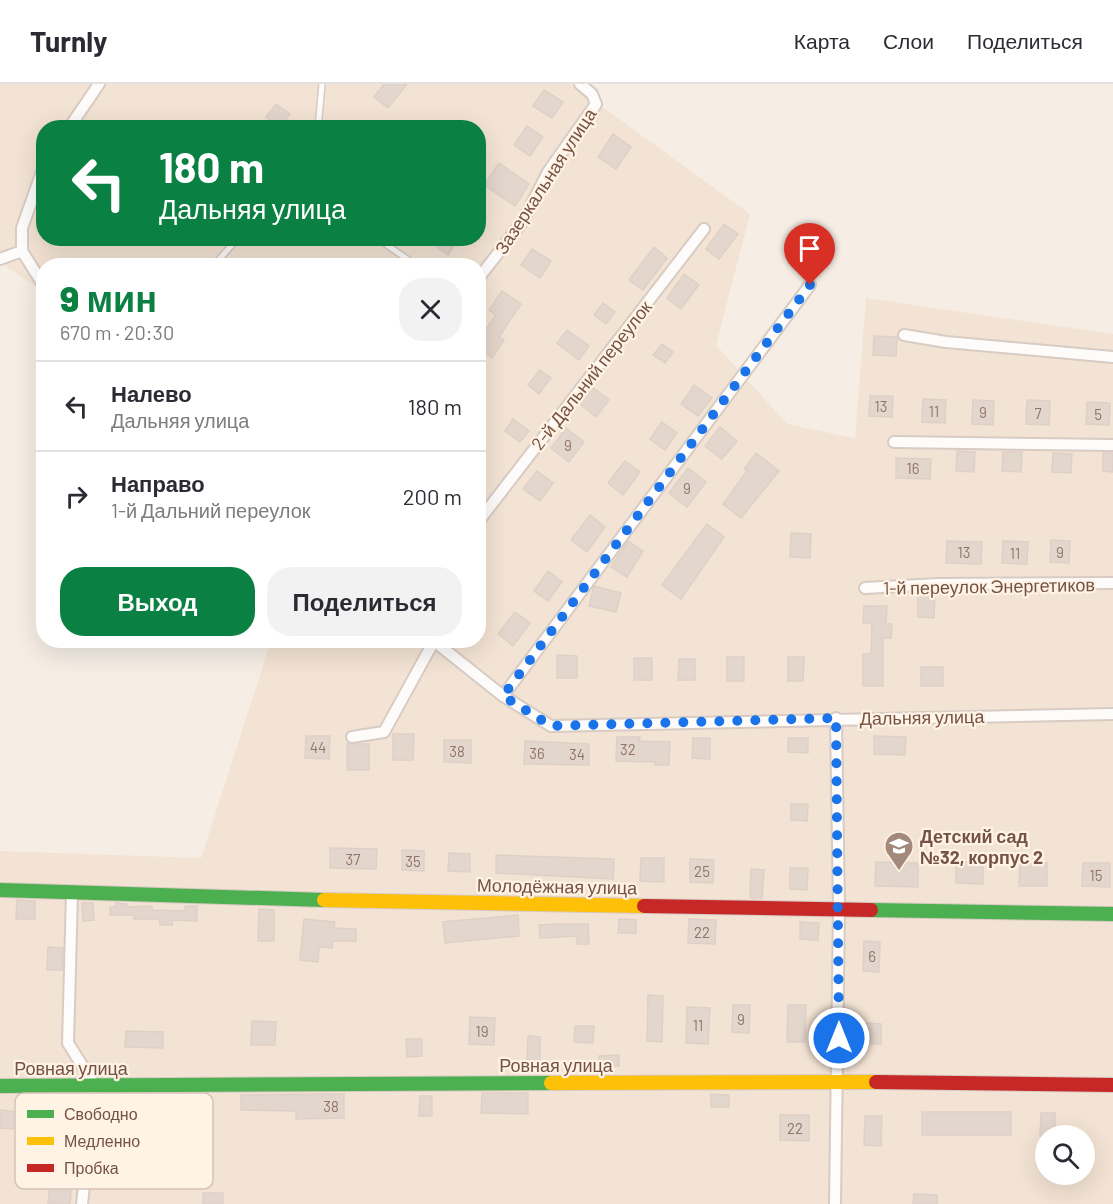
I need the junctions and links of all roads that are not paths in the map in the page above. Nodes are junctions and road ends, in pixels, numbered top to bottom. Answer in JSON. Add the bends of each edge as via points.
{"nodes":[{"id":1,"x":99,"y":84,"type":"edge"},
{"id":2,"x":322,"y":84,"type":"edge"},
{"id":3,"x":580,"y":84,"type":"edge"},
{"id":4,"x":74,"y":120,"type":"edge"},
{"id":5,"x":319,"y":120,"type":"edge"},
{"id":6,"x":36,"y":189,"type":"edge"},
{"id":7,"x":704,"y":229,"type":"dead end"},
{"id":8,"x":231,"y":246,"type":"edge"},
{"id":9,"x":388,"y":246,"type":"edge"},
{"id":10,"x":22,"y":251,"type":"junction"},
{"id":11,"x":220,"y":258,"type":"edge"},
{"id":12,"x":406,"y":258,"type":"edge"},
{"id":13,"x":0,"y":259,"type":"edge"},
{"id":14,"x":486,"y":269,"type":"edge"},
{"id":15,"x":36,"y":273,"type":"edge"},
{"id":16,"x":810,"y":285,"type":"dead end"},
{"id":17,"x":904,"y":335,"type":"dead end"},
{"id":18,"x":1113,"y":357,"type":"edge"},
{"id":19,"x":894,"y":442,"type":"dead end"},
{"id":20,"x":1113,"y":445,"type":"edge"},
{"id":21,"x":486,"y":512,"type":"edge"},
{"id":22,"x":1113,"y":583,"type":"edge"},
{"id":23,"x":865,"y":588,"type":"dead end"},
{"id":24,"x":430,"y":648,"type":"edge"},
{"id":25,"x":444,"y":648,"type":"edge"},
{"id":26,"x":503,"y":696,"type":"junction"},
{"id":27,"x":1113,"y":714,"type":"edge"},
{"id":28,"x":836,"y":718,"type":"junction"},
{"id":29,"x":352,"y":737,"type":"dead end"},
{"id":30,"x":0,"y":890,"type":"edge"},
{"id":31,"x":72,"y":893,"type":"junction"},
{"id":32,"x":839,"y":909,"type":"junction"},
{"id":33,"x":1113,"y":914,"type":"edge"},
{"id":34,"x":838,"y":1081,"type":"junction"},
{"id":35,"x":1113,"y":1085,"type":"edge"},
{"id":36,"x":0,"y":1086,"type":"edge"},
{"id":37,"x":95,"y":1086,"type":"junction"},
{"id":38,"x":94,"y":1093,"type":"edge"},
{"id":39,"x":83,"y":1189,"type":"edge"},
{"id":40,"x":81,"y":1204,"type":"edge"},
{"id":41,"x":835,"y":1204,"type":"edge"}],
"edges":[{"from":1,"to":4,"type":"street"},
{"from":2,"to":5,"type":"lane"},
{"from":3,"to":14,"type":"street","name":"Зазеркальная улица","via":[[592,94],[596,104],[548,172],[523,221]]},
{"from":6,"to":10,"type":"street","via":[[22,228]]},
{"from":7,"to":21,"type":"street","name":"2-й Дальний переулок"},
{"from":8,"to":11,"type":"lane"},
{"from":9,"to":12,"type":"lane"},
{"from":10,"to":13,"type":"street"},
{"from":10,"to":15,"type":"street"},
{"from":16,"to":26,"type":"street"},
{"from":17,"to":18,"type":"street"},
{"from":19,"to":20,"type":"street"},
{"from":22,"to":23,"type":"street","name":"1-й переулок Энергетиков"},
{"from":24,"to":29,"type":"street","via":[[384,732]]},
{"from":25,"to":26,"type":"street","name":"Дальняя улица"},
{"from":26,"to":28,"type":"street","name":"Дальняя улица","via":[[551,726]]},
{"from":27,"to":28,"type":"street","name":"Дальняя улица"},
{"from":28,"to":32,"type":"street"},
{"from":30,"to":31,"type":"street","name":"Молодёжная улица"},
{"from":31,"to":32,"type":"street","name":"Молодёжная улица"},
{"from":31,"to":37,"type":"street","via":[[68,1043]]},
{"from":32,"to":33,"type":"street","name":"Молодёжная улица"},
{"from":32,"to":34,"type":"street"},
{"from":34,"to":35,"type":"street","name":"Ровная улица"},
{"from":34,"to":37,"type":"street","name":"Ровная улица"},
{"from":34,"to":41,"type":"street"},
{"from":36,"to":37,"type":"street","name":"Ровная улица"},
{"from":37,"to":38,"type":"street"},
{"from":39,"to":40,"type":"street"}]}
